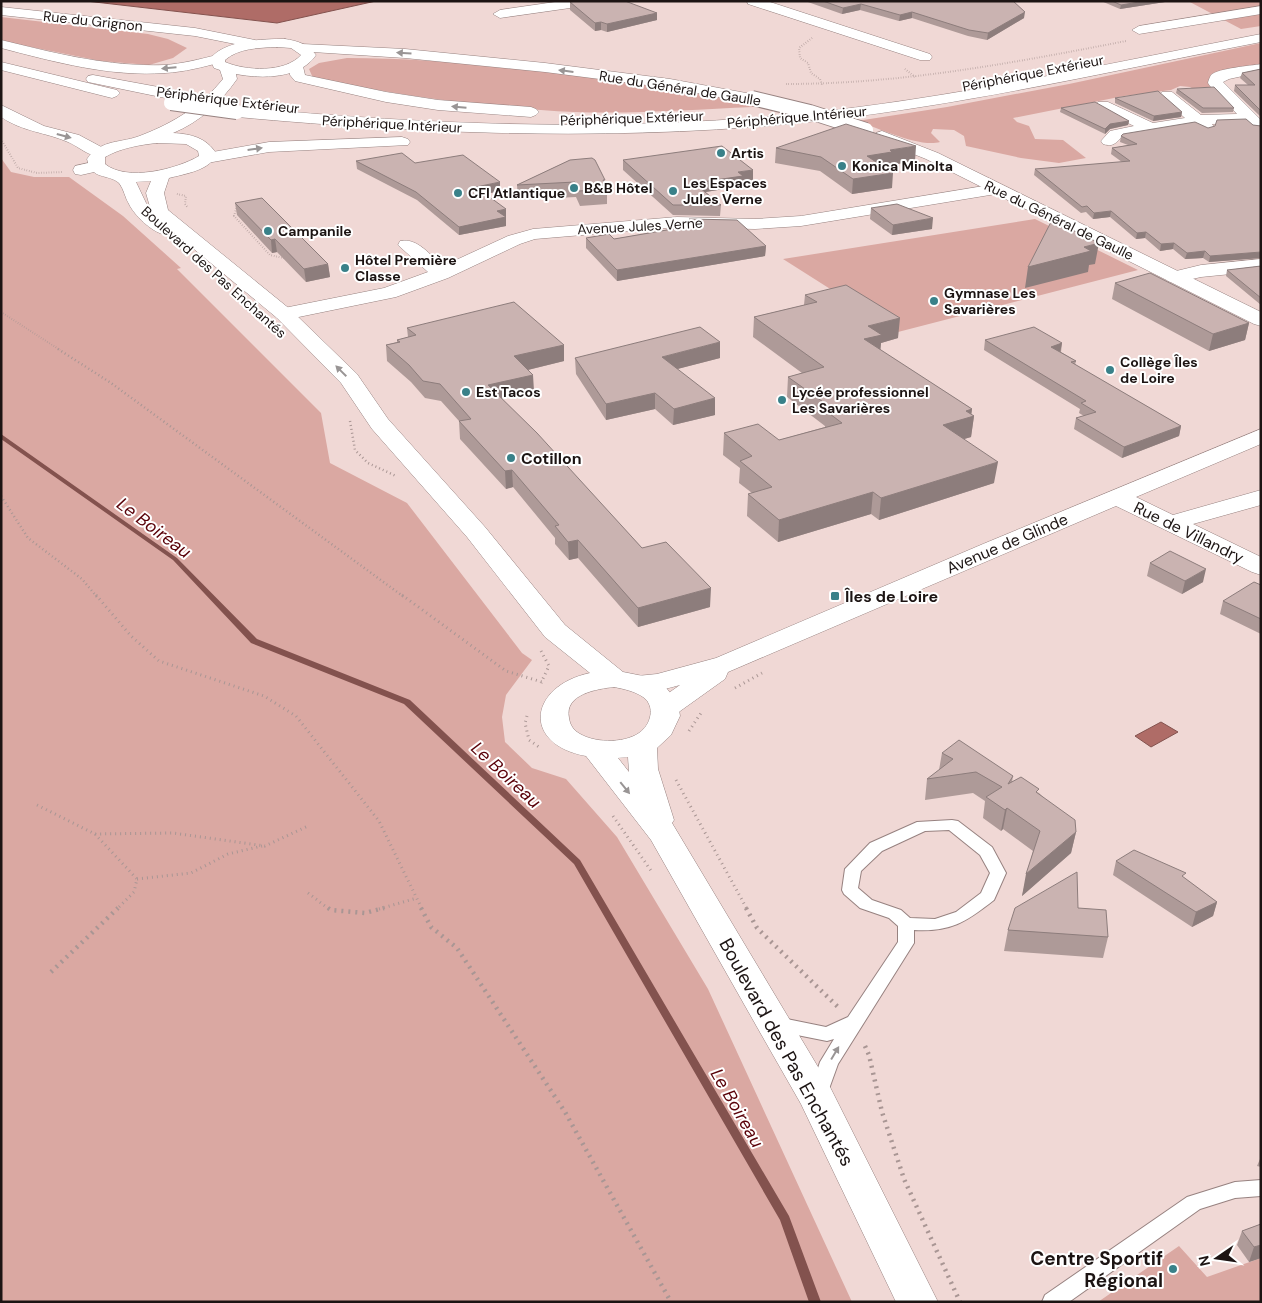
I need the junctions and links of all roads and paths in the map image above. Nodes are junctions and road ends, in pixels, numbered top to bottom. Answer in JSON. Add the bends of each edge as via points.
{"nodes":[{"id":1,"x":591,"y":1,"type":"edge"},
{"id":2,"x":753,"y":1,"type":"edge"},
{"id":3,"x":1261,"y":10,"type":"edge"},
{"id":4,"x":1,"y":11,"type":"edge"},
{"id":5,"x":500,"y":14,"type":"dead end"},
{"id":6,"x":834,"y":27,"type":"junction"},
{"id":7,"x":1261,"y":29,"type":"edge"},
{"id":8,"x":1140,"y":30,"type":"joint"},
{"id":9,"x":185,"y":31,"type":"junction"},
{"id":10,"x":1261,"y":38,"type":"edge"},
{"id":11,"x":1,"y":44,"type":"edge"},
{"id":12,"x":255,"y":44,"type":"junction"},
{"id":13,"x":1,"y":54,"type":"edge"},
{"id":14,"x":925,"y":57,"type":"dead end"},
{"id":15,"x":302,"y":58,"type":"junction"},
{"id":16,"x":224,"y":60,"type":"junction"},
{"id":17,"x":1,"y":66,"type":"edge"},
{"id":18,"x":1261,"y":68,"type":"edge"},
{"id":19,"x":267,"y":72,"type":"junction"},
{"id":20,"x":779,"y":84,"type":"dead end"},
{"id":21,"x":822,"y":85,"type":"junction"},
{"id":22,"x":1167,"y":94,"type":"dead end"},
{"id":23,"x":176,"y":99,"type":"junction"},
{"id":24,"x":1103,"y":105,"type":"edge"},
{"id":25,"x":1261,"y":106,"type":"edge"},
{"id":26,"x":1,"y":110,"type":"edge"},
{"id":27,"x":547,"y":113,"type":"dead end"},
{"id":28,"x":583,"y":114,"type":"dead end"},
{"id":29,"x":1249,"y":118,"type":"edge"},
{"id":30,"x":724,"y":119,"type":"junction"},
{"id":31,"x":1198,"y":120,"type":"junction"},
{"id":32,"x":1151,"y":128,"type":"junction"},
{"id":33,"x":1215,"y":135,"type":"edge"},
{"id":34,"x":1,"y":139,"type":"edge"},
{"id":35,"x":139,"y":140,"type":"junction"},
{"id":36,"x":189,"y":140,"type":"junction"},
{"id":37,"x":1110,"y":141,"type":"dead end"},
{"id":38,"x":207,"y":158,"type":"junction"},
{"id":39,"x":93,"y":163,"type":"junction"},
{"id":40,"x":162,"y":175,"type":"junction"},
{"id":41,"x":122,"y":176,"type":"junction"},
{"id":42,"x":996,"y":189,"type":"junction"},
{"id":43,"x":237,"y":206,"type":"edge"},
{"id":44,"x":406,"y":244,"type":"dead end"},
{"id":45,"x":291,"y":260,"type":"edge"},
{"id":46,"x":1261,"y":266,"type":"edge"},
{"id":47,"x":441,"y":274,"type":"junction"},
{"id":48,"x":1175,"y":277,"type":"junction"},
{"id":49,"x":1,"y":312,"type":"edge"},
{"id":50,"x":284,"y":314,"type":"junction"},
{"id":51,"x":1261,"y":320,"type":"edge"},
{"id":52,"x":350,"y":413,"type":"dead end"},
{"id":53,"x":380,"y":424,"type":"junction"},
{"id":54,"x":1255,"y":444,"type":"edge"},
{"id":55,"x":402,"y":480,"type":"dead end"},
{"id":56,"x":1,"y":496,"type":"edge"},
{"id":57,"x":1117,"y":497,"type":"junction"},
{"id":58,"x":1261,"y":497,"type":"edge"},
{"id":59,"x":1171,"y":523,"type":"junction"},
{"id":60,"x":1261,"y":567,"type":"edge"},
{"id":61,"x":548,"y":640,"type":"junction"},
{"id":62,"x":726,"y":664,"type":"junction"},
{"id":63,"x":625,"y":681,"type":"junction"},
{"id":64,"x":542,"y":682,"type":"junction"},
{"id":65,"x":539,"y":686,"type":"dead end"},
{"id":66,"x":573,"y":688,"type":"junction"},
{"id":67,"x":666,"y":708,"type":"junction"},
{"id":68,"x":527,"y":715,"type":"dead end"},
{"id":69,"x":642,"y":743,"type":"junction"},
{"id":70,"x":541,"y":748,"type":"dead end"},
{"id":71,"x":596,"y":749,"type":"junction"},
{"id":72,"x":36,"y":805,"type":"dead end"},
{"id":73,"x":612,"y":814,"type":"dead end"},
{"id":74,"x":308,"y":826,"type":"dead end"},
{"id":75,"x":95,"y":834,"type":"junction"},
{"id":76,"x":662,"y":834,"type":"junction"},
{"id":77,"x":265,"y":846,"type":"junction"},
{"id":78,"x":657,"y":878,"type":"dead end"},
{"id":79,"x":137,"y":879,"type":"junction"},
{"id":80,"x":308,"y":893,"type":"dead end"},
{"id":81,"x":417,"y":898,"type":"junction"},
{"id":82,"x":906,"y":924,"type":"junction"},
{"id":83,"x":51,"y":972,"type":"dead end"},
{"id":84,"x":854,"y":1022,"type":"junction"},
{"id":85,"x":774,"y":1024,"type":"junction"},
{"id":86,"x":817,"y":1098,"type":"junction"},
{"id":87,"x":1261,"y":1188,"type":"edge"},
{"id":88,"x":671,"y":1302,"type":"edge"},
{"id":89,"x":917,"y":1302,"type":"edge"},
{"id":90,"x":1052,"y":1302,"type":"edge"}],
"edges":[{"from":1,"to":5,"type":"main road"},
{"from":2,"to":6,"type":"main road"},
{"from":3,"to":8,"type":"main road"},
{"from":4,"to":9,"type":"main road","name":"Rue du Grignon"},
{"from":6,"to":14,"type":"main road"},
{"from":6,"to":21,"type":"path","via":[[817,32],[799,48],[800,58],[808,63],[812,76],[820,79]]},
{"from":7,"to":30,"type":"main road","name":"Périphérique Extérieur","via":[[948,90]]},
{"from":8,"to":21,"type":"path","via":[[1152,35],[902,80]]},
{"from":9,"to":12,"type":"main road","name":"Rue du Grignon"},
{"from":9,"to":16,"type":"main road","name":"Rue du Grignon","via":[[217,41]]},
{"from":10,"to":30,"type":"main road","name":"Périphérique Intérieur","via":[[957,98],[846,113]]},
{"from":16,"to":11,"type":"main road","one_way":true,"via":[[170,68],[139,68],[82,61]]},
{"from":12,"to":15,"type":"main road","via":[[276,44]]},
{"from":12,"to":16,"type":"main road"},
{"from":13,"to":23,"type":"main road","name":"Périphérique Extérieur"},
{"from":15,"to":19,"type":"main road","name":"Rue du Général de Gaulle"},
{"from":27,"to":15,"type":"main road","one_way":true,"via":[[438,105],[338,88],[300,78],[297,75]]},
{"from":42,"to":15,"type":"main road","name":"Rue du Général de Gaulle","one_way":true,"bridge":true,"via":[[915,149],[866,130],[752,98],[653,81],[382,52]]},
{"from":16,"to":19,"type":"main road"},
{"from":16,"to":35,"type":"main road","via":[[230,79],[223,88],[168,132]]},
{"from":17,"to":23,"type":"main road","name":"Périphérique Intérieur","via":[[98,90]]},
{"from":18,"to":29,"type":"main road","via":[[1225,75],[1217,78],[1215,83]]},
{"from":19,"to":36,"type":"main road","via":[[245,80],[231,92],[197,124]]},
{"from":20,"to":21,"type":"path"},
{"from":22,"to":31,"type":"main road"},
{"from":23,"to":30,"type":"main road","name":"Périphérique Intérieur","bridge":true,"via":[[338,122],[473,128],[571,129]]},
{"from":24,"to":32,"type":"main road"},
{"from":25,"to":29,"type":"main road"},
{"from":26,"to":39,"type":"main road","one_way":true,"via":[[25,124],[73,138]]},
{"from":28,"to":30,"type":"main road","via":[[692,113]]},
{"from":29,"to":31,"type":"main road"},
{"from":38,"to":30,"type":"main road","one_way":true,"via":[[269,147],[710,129]]},
{"from":31,"to":32,"type":"main road"},
{"from":31,"to":33,"type":"main road"},
{"from":32,"to":37,"type":"main road","via":[[1116,134]]},
{"from":34,"to":39,"type":"path","via":[[14,164],[22,170],[47,173]]},
{"from":35,"to":36,"type":"main road"},
{"from":35,"to":39,"type":"main road","via":[[124,143]]},
{"from":36,"to":38,"type":"main road","via":[[206,148]]},
{"from":38,"to":40,"type":"main road","via":[[190,168]]},
{"from":39,"to":41,"type":"main road","via":[[102,170]]},
{"from":40,"to":41,"type":"main road"},
{"from":40,"to":50,"type":"main road","name":"Boulevard des Pas Enchantés","via":[[155,193],[160,212]]},
{"from":41,"to":53,"type":"main road","name":"Boulevard des Pas Enchantés","via":[[146,214],[258,308],[333,383]]},
{"from":42,"to":47,"type":"main road","name":"Avenue Jules Verne","via":[[801,220],[755,224],[677,222],[533,234]]},
{"from":42,"to":48,"type":"main road","name":"Rue du Général de Gaulle"},
{"from":43,"to":45,"type":"path","via":[[234,216],[270,255]]},
{"from":44,"to":47,"type":"main road"},
{"from":46,"to":48,"type":"main road","via":[[1201,271]]},
{"from":47,"to":50,"type":"main road","name":"Avenue Jules Verne","via":[[389,293]]},
{"from":48,"to":51,"type":"main road","name":"Rue du Général de Gaulle"},
{"from":49,"to":64,"type":"path","via":[[111,383],[506,671]]},
{"from":53,"to":50,"type":"main road","name":"Boulevard des Pas Enchantés","one_way":true,"via":[[349,379]]},
{"from":52,"to":55,"type":"path","via":[[355,450],[368,462]]},
{"from":53,"to":61,"type":"main road","name":"Boulevard des Pas Enchantés","via":[[476,532]]},
{"from":54,"to":57,"type":"main road","name":"Avenue de Glinde"},
{"from":56,"to":81,"type":"path","via":[[28,538],[82,579],[131,636],[159,661],[264,696],[296,716],[379,821]]},
{"from":57,"to":59,"type":"main road","name":"Rue de Villandry"},
{"from":57,"to":62,"type":"main road","name":"Avenue de Glinde"},
{"from":58,"to":59,"type":"main road"},
{"from":59,"to":60,"type":"main road","name":"Rue de Villandry"},
{"from":61,"to":63,"type":"main road","name":"Boulevard des Pas Enchantés"},
{"from":61,"to":64,"type":"path","via":[[550,666]]},
{"from":61,"to":66,"type":"main road","name":"Boulevard des Pas Enchantés"},
{"from":62,"to":63,"type":"main road","name":"Avenue de Glinde","via":[[666,680]]},
{"from":62,"to":67,"type":"main road","name":"Avenue de Glinde"},
{"from":63,"to":66,"type":"main road","via":[[593,681]]},
{"from":63,"to":67,"type":"main road","via":[[657,694]]},
{"from":64,"to":65,"type":"path"},
{"from":66,"to":71,"type":"main road","via":[[556,703],[554,722],[568,738]]},
{"from":67,"to":69,"type":"main road","via":[[666,721],[662,728]]},
{"from":68,"to":70,"type":"path","via":[[525,723],[529,740]]},
{"from":69,"to":71,"type":"main road","via":[[621,749]]},
{"from":69,"to":76,"type":"main road","name":"Boulevard des Pas Enchantés","via":[[643,769]]},
{"from":71,"to":76,"type":"main road","name":"Boulevard des Pas Enchantés","one_way":true},
{"from":72,"to":75,"type":"path"},
{"from":73,"to":78,"type":"path"},
{"from":74,"to":77,"type":"path"},
{"from":75,"to":77,"type":"path","via":[[173,833]]},
{"from":75,"to":79,"type":"path"},
{"from":76,"to":85,"type":"main road","name":"Boulevard des Pas Enchantés"},
{"from":77,"to":79,"type":"path","via":[[228,854],[191,873]]},
{"from":79,"to":83,"type":"path","via":[[134,892]]},
{"from":80,"to":81,"type":"path","via":[[331,910],[365,913]]},
{"from":81,"to":88,"type":"path","via":[[431,927],[457,948],[565,1112]]},
{"from":82,"to":82,"type":"lane","via":[[895,914],[866,904],[850,890],[853,870],[876,847],[899,836],[923,826],[952,825],[986,851],[998,873],[988,896],[962,916],[936,925]]},
{"from":82,"to":84,"type":"lane","via":[[906,943]]},
{"from":84,"to":85,"type":"lane","via":[[827,1034]]},
{"from":86,"to":84,"type":"lane","one_way":true,"via":[[829,1062]]},
{"from":85,"to":86,"type":"main road","name":"Boulevard des Pas Enchantés"},
{"from":86,"to":89,"type":"main road","name":"Boulevard des Pas Enchantés"},
{"from":87,"to":90,"type":"lane","via":[[1235,1190],[1194,1203]]}]}
